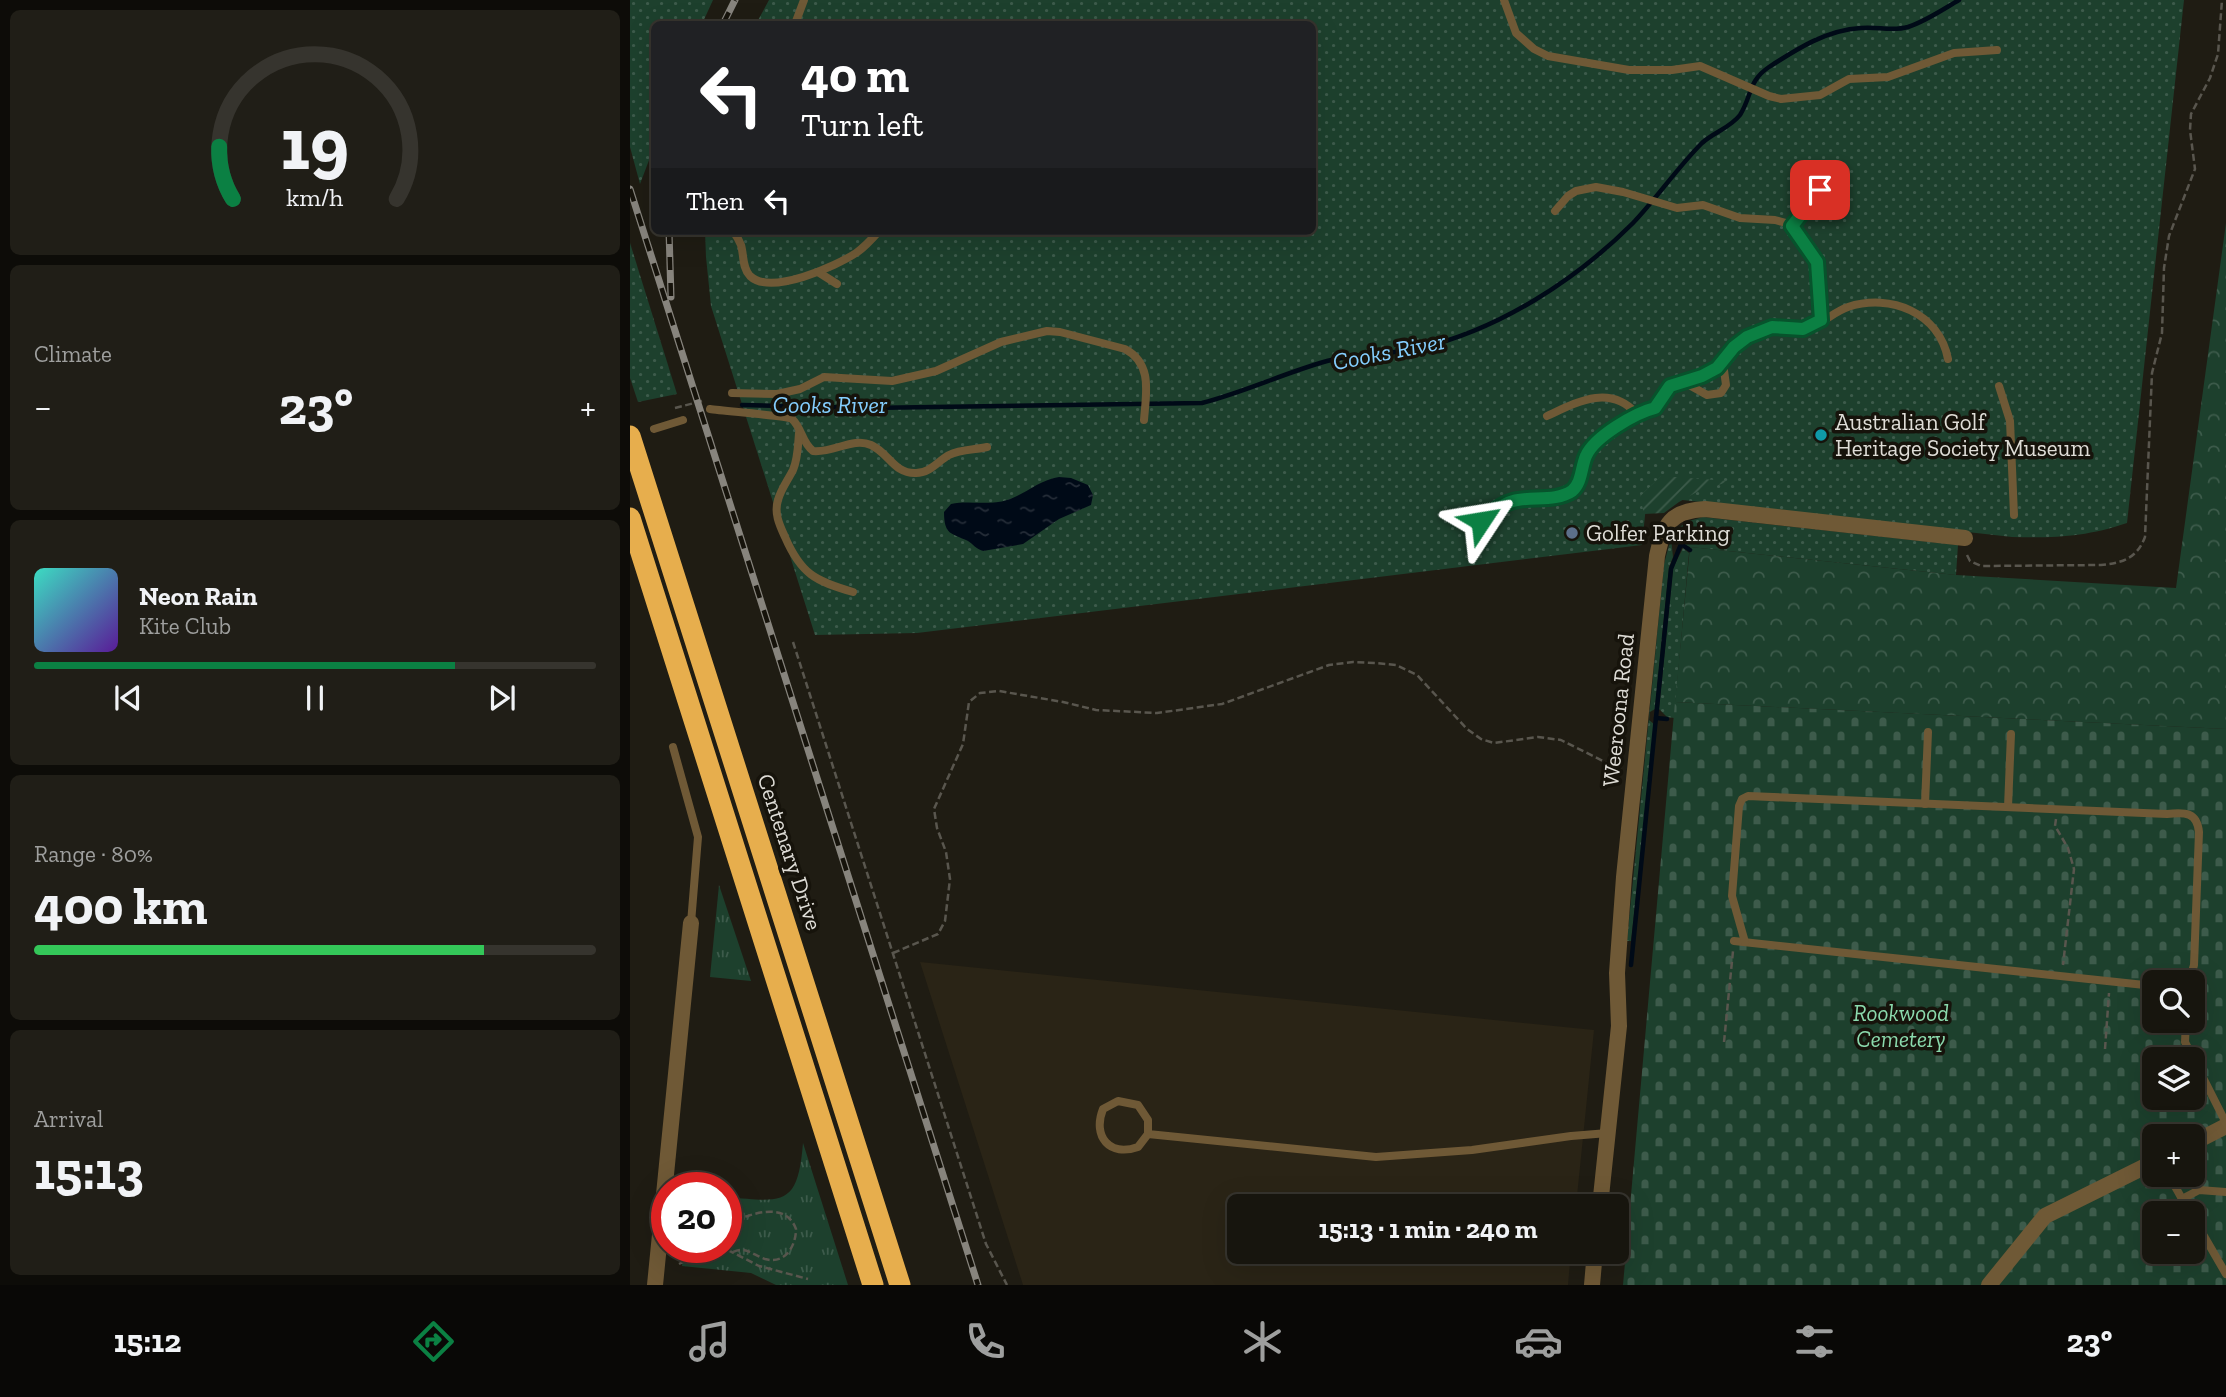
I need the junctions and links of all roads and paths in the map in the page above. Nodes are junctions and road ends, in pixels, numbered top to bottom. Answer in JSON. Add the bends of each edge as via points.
{"nodes":[{"id":1,"x":804,"y":0,"type":"edge"},
{"id":2,"x":1504,"y":0,"type":"edge"},
{"id":3,"x":2222,"y":0,"type":"edge"},
{"id":4,"x":796,"y":21,"type":"edge"},
{"id":5,"x":1997,"y":50,"type":"dead end"},
{"id":6,"x":1820,"y":190,"type":"dead end"},
{"id":7,"x":1555,"y":211,"type":"dead end"},
{"id":8,"x":1792,"y":226,"type":"junction"},
{"id":9,"x":735,"y":235,"type":"edge"},
{"id":10,"x":875,"y":235,"type":"edge"},
{"id":11,"x":818,"y":272,"type":"junction"},
{"id":12,"x":836,"y":284,"type":"dead end"},
{"id":13,"x":1821,"y":320,"type":"junction"},
{"id":14,"x":1948,"y":359,"type":"dead end"},
{"id":15,"x":1723,"y":363,"type":"junction"},
{"id":16,"x":1682,"y":381,"type":"junction"},
{"id":17,"x":1999,"y":386,"type":"dead end"},
{"id":18,"x":732,"y":393,"type":"dead end"},
{"id":19,"x":710,"y":410,"type":"dead end"},
{"id":20,"x":1636,"y":413,"type":"junction"},
{"id":21,"x":1547,"y":416,"type":"dead end"},
{"id":22,"x":683,"y":420,"type":"dead end"},
{"id":23,"x":1144,"y":420,"type":"dead end"},
{"id":24,"x":654,"y":429,"type":"dead end"},
{"id":25,"x":799,"y":430,"type":"junction"},
{"id":26,"x":631,"y":440,"type":"edge"},
{"id":27,"x":987,"y":447,"type":"dead end"},
{"id":28,"x":2014,"y":515,"type":"dead end"},
{"id":29,"x":630,"y":518,"type":"edge"},
{"id":30,"x":1481,"y":521,"type":"dead end"},
{"id":31,"x":1965,"y":538,"type":"joint"},
{"id":32,"x":853,"y":592,"type":"dead end"},
{"id":33,"x":793,"y":642,"type":"dead end"},
{"id":34,"x":1928,"y":732,"type":"dead end"},
{"id":35,"x":2011,"y":734,"type":"dead end"},
{"id":36,"x":673,"y":747,"type":"dead end"},
{"id":37,"x":1634,"y":775,"type":"junction"},
{"id":38,"x":1925,"y":804,"type":"junction"},
{"id":39,"x":2008,"y":807,"type":"junction"},
{"id":40,"x":2056,"y":809,"type":"junction"},
{"id":41,"x":691,"y":923,"type":"joint"},
{"id":42,"x":1734,"y":941,"type":"joint"},
{"id":43,"x":1745,"y":942,"type":"junction"},
{"id":44,"x":893,"y":953,"type":"junction"},
{"id":45,"x":2193,"y":970,"type":"edge"},
{"id":46,"x":2062,"y":976,"type":"junction"},
{"id":47,"x":2109,"y":981,"type":"junction"},
{"id":48,"x":2142,"y":985,"type":"edge"},
{"id":49,"x":2185,"y":1033,"type":"edge"},
{"id":50,"x":1724,"y":1042,"type":"dead end"},
{"id":51,"x":2105,"y":1049,"type":"dead end"},
{"id":52,"x":2226,"y":1125,"type":"edge"},
{"id":53,"x":1608,"y":1133,"type":"junction"},
{"id":54,"x":1148,"y":1134,"type":"junction"},
{"id":55,"x":2205,"y":1136,"type":"edge"},
{"id":56,"x":2142,"y":1168,"type":"edge"},
{"id":57,"x":2175,"y":1187,"type":"edge"},
{"id":58,"x":2226,"y":1192,"type":"edge"},
{"id":59,"x":1601,"y":1194,"type":"edge"},
{"id":60,"x":2182,"y":1199,"type":"joint"},
{"id":61,"x":742,"y":1218,"type":"edge"},
{"id":62,"x":2205,"y":1238,"type":"edge"},
{"id":63,"x":742,"y":1250,"type":"edge"},
{"id":64,"x":742,"y":1257,"type":"edge"},
{"id":65,"x":1594,"y":1264,"type":"edge"},
{"id":66,"x":2226,"y":1274,"type":"edge"},
{"id":67,"x":808,"y":1279,"type":"dead end"},
{"id":68,"x":655,"y":1285,"type":"edge"},
{"id":69,"x":873,"y":1285,"type":"edge"},
{"id":70,"x":900,"y":1285,"type":"edge"},
{"id":71,"x":1007,"y":1285,"type":"edge"},
{"id":72,"x":1592,"y":1285,"type":"edge"},
{"id":73,"x":1989,"y":1285,"type":"edge"}],
"edges":[{"from":1,"to":4,"type":"lane"},
{"from":2,"to":5,"type":"lane","via":[[1516,33],[1548,56],[1629,70],[1695,65],[1782,99],[1814,97],[1849,79],[1888,78],[1954,53]]},
{"from":3,"to":31,"type":"path","via":[[2218,54],[2191,114],[2195,169],[2169,236],[2164,268],[2141,546],[2118,563],[1981,566],[1970,561]]},
{"from":6,"to":8,"type":"lane"},
{"from":7,"to":8,"type":"lane","via":[[1576,191],[1596,187],[1677,208],[1703,205],[1740,219],[1775,220]]},
{"from":8,"to":13,"type":"lane","via":[[1817,262]]},
{"from":9,"to":11,"type":"lane","via":[[746,271],[754,279],[779,281]]},
{"from":10,"to":11,"type":"lane","via":[[854,254]]},
{"from":11,"to":12,"type":"lane"},
{"from":13,"to":14,"type":"lane","via":[[1857,305],[1901,306],[1934,327]]},
{"from":13,"to":15,"type":"lane","via":[[1803,329],[1782,326],[1762,331],[1740,342]]},
{"from":15,"to":16,"type":"lane"},
{"from":15,"to":16,"type":"lane","via":[[1726,385],[1721,393],[1707,394]]},
{"from":16,"to":20,"type":"lane","via":[[1670,386],[1655,408]]},
{"from":17,"to":28,"type":"lane","via":[[2010,421]]},
{"from":18,"to":23,"type":"lane","via":[[777,394],[824,377],[892,382],[936,371],[1002,342],[1047,331],[1135,354],[1147,386]]},
{"from":19,"to":25,"type":"lane","via":[[785,416],[794,420]]},
{"from":20,"to":21,"type":"lane","via":[[1619,399],[1601,396]]},
{"from":20,"to":30,"type":"lane","via":[[1592,445],[1572,491],[1512,501]]},
{"from":22,"to":24,"type":"lane"},
{"from":25,"to":27,"type":"lane","via":[[813,452],[868,443],[909,473],[929,470],[949,455]]},
{"from":25,"to":32,"type":"lane","via":[[795,465],[777,504],[778,520],[802,569]]},
{"from":26,"to":70,"type":"highway","name":"Centenary Drive"},
{"from":29,"to":69,"type":"highway"},
{"from":31,"to":37,"type":"street","name":"Weeroona Road","via":[[1718,510],[1680,513],[1666,525],[1657,556]]},
{"from":33,"to":44,"type":"path"},
{"from":34,"to":38,"type":"lane"},
{"from":35,"to":39,"type":"lane"},
{"from":36,"to":41,"type":"lane","via":[[698,837]]},
{"from":37,"to":44,"type":"path","via":[[1561,740],[1538,737],[1494,743],[1481,739],[1417,675],[1375,663],[1329,665],[1222,704],[1157,713],[1096,710],[999,691],[980,693],[969,702],[963,744],[934,809],[950,879],[945,921],[938,934]]},
{"from":37,"to":53,"type":"street","name":"Weeroona Road"},
{"from":38,"to":39,"type":"lane"},
{"from":38,"to":43,"type":"lane","via":[[1742,799],[1732,896]]},
{"from":39,"to":40,"type":"lane"},
{"from":40,"to":45,"type":"lane","via":[[2182,812],[2198,822]]},
{"from":40,"to":46,"type":"path","via":[[2055,826],[2074,869]]},
{"from":41,"to":68,"type":"street"},
{"from":42,"to":43,"type":"lane"},
{"from":42,"to":50,"type":"path"},
{"from":43,"to":46,"type":"lane"},
{"from":44,"to":71,"type":"path","via":[[986,1244]]},
{"from":46,"to":47,"type":"lane"},
{"from":47,"to":48,"type":"lane"},
{"from":47,"to":51,"type":"path"},
{"from":49,"to":52,"type":"lane","via":[[2185,1042]]},
{"from":52,"to":55,"type":"street"},
{"from":53,"to":54,"type":"lane","via":[[1376,1157]]},
{"from":53,"to":59,"type":"street","name":"Weeroona Road"},
{"from":54,"to":54,"type":"lane","via":[[1141,1145],[1130,1150],[1110,1146],[1101,1132],[1103,1109],[1118,1101],[1138,1105],[1148,1120]]},
{"from":56,"to":73,"type":"street","via":[[2045,1216]]},
{"from":57,"to":60,"type":"lane"},
{"from":58,"to":60,"type":"lane","via":[[2199,1190]]},
{"from":61,"to":63,"type":"path","via":[[774,1212],[787,1216],[796,1229],[792,1248],[782,1257],[771,1259]]},
{"from":62,"to":66,"type":"lane"},
{"from":64,"to":67,"type":"path"},
{"from":65,"to":72,"type":"street"}]}
